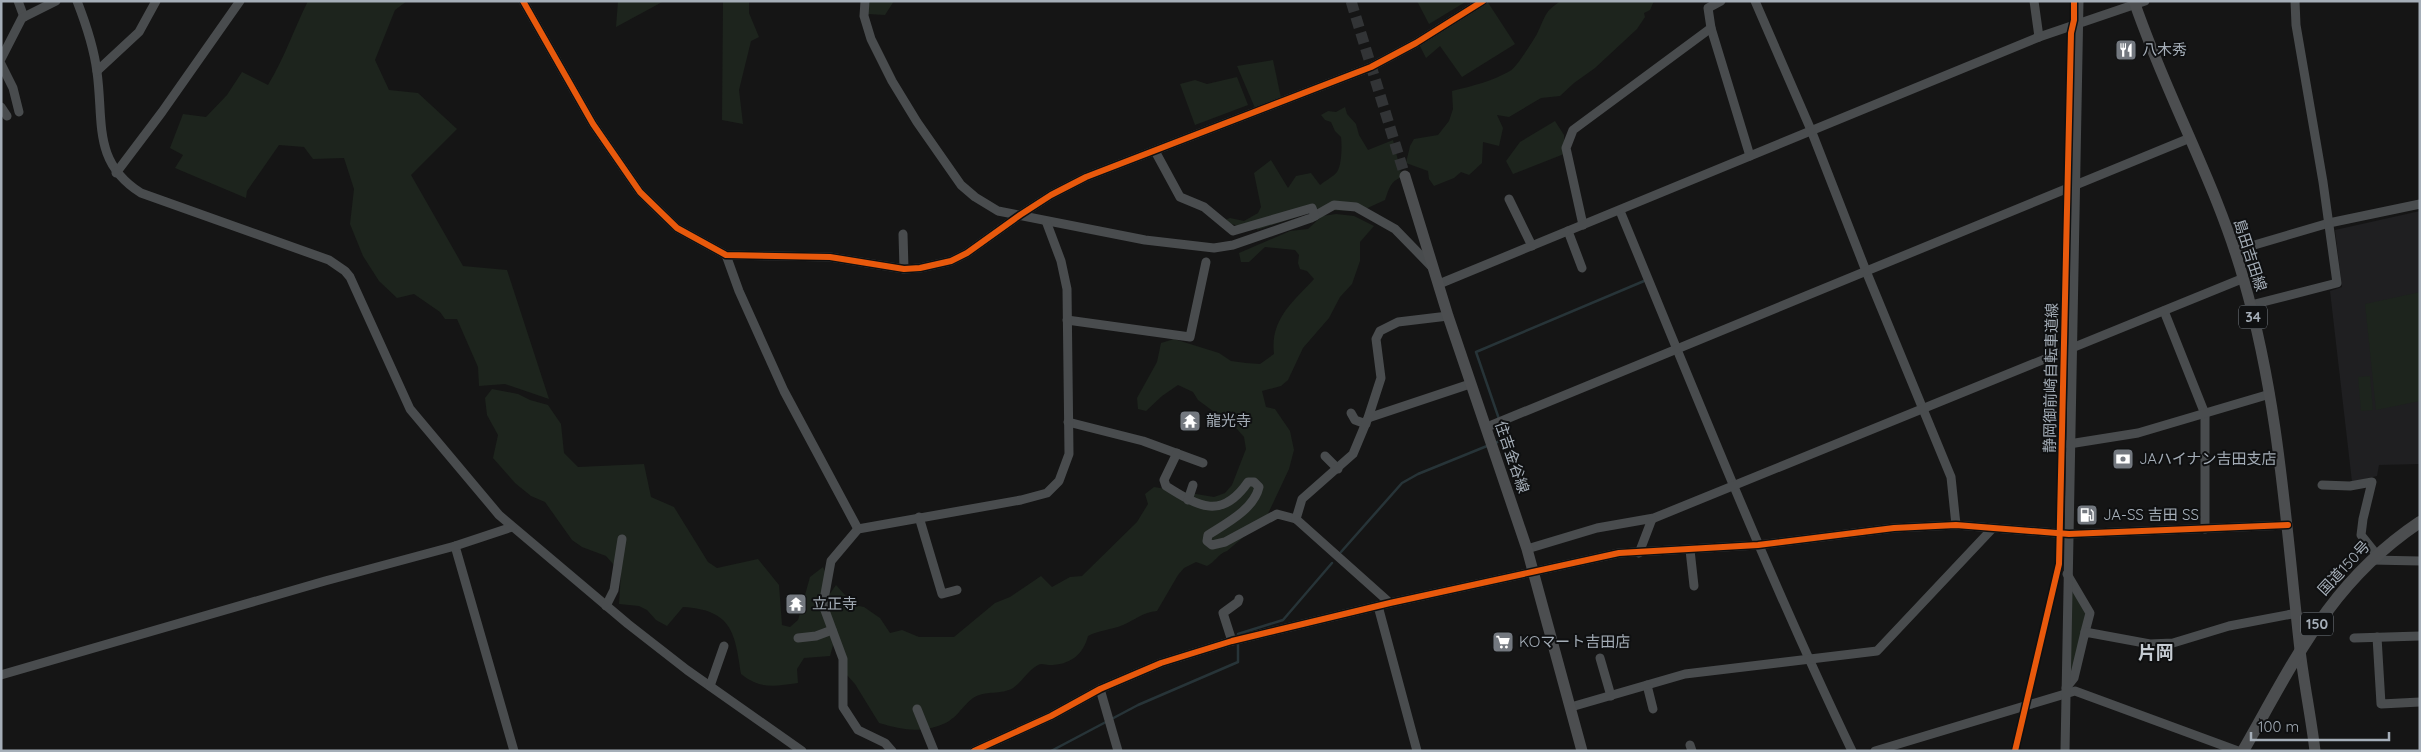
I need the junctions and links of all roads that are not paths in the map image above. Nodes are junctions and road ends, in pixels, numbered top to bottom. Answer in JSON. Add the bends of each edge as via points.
{"nodes":[{"id":1,"x":18,"y":1,"type":"edge"},
{"id":2,"x":56,"y":1,"type":"edge"},
{"id":3,"x":77,"y":1,"type":"edge"},
{"id":4,"x":156,"y":1,"type":"edge"},
{"id":5,"x":240,"y":1,"type":"edge"},
{"id":6,"x":523,"y":1,"type":"edge"},
{"id":7,"x":864,"y":1,"type":"edge"},
{"id":8,"x":1483,"y":1,"type":"edge"},
{"id":9,"x":1721,"y":1,"type":"edge"},
{"id":10,"x":1755,"y":1,"type":"edge"},
{"id":11,"x":2034,"y":1,"type":"edge"},
{"id":12,"x":2079,"y":1,"type":"edge"},
{"id":13,"x":2295,"y":1,"type":"edge"},
{"id":14,"x":2138,"y":2,"type":"edge"},
{"id":15,"x":24,"y":17,"type":"junction"},
{"id":16,"x":2078,"y":23,"type":"junction"},
{"id":17,"x":1711,"y":28,"type":"junction"},
{"id":18,"x":2039,"y":37,"type":"junction"},
{"id":19,"x":1,"y":59,"type":"edge"},
{"id":20,"x":1,"y":64,"type":"edge"},
{"id":21,"x":97,"y":71,"type":"junction"},
{"id":22,"x":1,"y":107,"type":"edge"},
{"id":23,"x":19,"y":112,"type":"dead end"},
{"id":24,"x":7,"y":116,"type":"dead end"},
{"id":25,"x":1811,"y":130,"type":"junction"},
{"id":26,"x":2190,"y":138,"type":"junction"},
{"id":27,"x":1154,"y":152,"type":"junction"},
{"id":28,"x":1750,"y":156,"type":"junction"},
{"id":29,"x":116,"y":173,"type":"junction"},
{"id":30,"x":1405,"y":176,"type":"tunnel mouth"},
{"id":31,"x":2075,"y":185,"type":"junction"},
{"id":32,"x":1509,"y":199,"type":"dead end"},
{"id":33,"x":2420,"y":204,"type":"edge"},
{"id":34,"x":1620,"y":212,"type":"junction"},
{"id":35,"x":1020,"y":215,"type":"junction"},
{"id":36,"x":1315,"y":216,"type":"junction"},
{"id":37,"x":1046,"y":221,"type":"junction"},
{"id":38,"x":2329,"y":223,"type":"junction"},
{"id":39,"x":1583,"y":225,"type":"junction"},
{"id":40,"x":1568,"y":231,"type":"junction"},
{"id":41,"x":902,"y":234,"type":"dead end"},
{"id":42,"x":1532,"y":246,"type":"junction"},
{"id":43,"x":2234,"y":251,"type":"junction"},
{"id":44,"x":726,"y":255,"type":"junction"},
{"id":45,"x":1206,"y":262,"type":"dead end"},
{"id":46,"x":1582,"y":268,"type":"dead end"},
{"id":47,"x":904,"y":269,"type":"junction"},
{"id":48,"x":1433,"y":269,"type":"junction"},
{"id":49,"x":1866,"y":271,"type":"junction"},
{"id":50,"x":2244,"y":278,"type":"junction"},
{"id":51,"x":1439,"y":284,"type":"junction"},
{"id":52,"x":2251,"y":305,"type":"junction"},
{"id":53,"x":2164,"y":311,"type":"junction"},
{"id":54,"x":1448,"y":316,"type":"junction"},
{"id":55,"x":1067,"y":320,"type":"junction"},
{"id":56,"x":1677,"y":348,"type":"junction"},
{"id":57,"x":2071,"y":349,"type":"junction"},
{"id":58,"x":1470,"y":384,"type":"junction"},
{"id":59,"x":2270,"y":394,"type":"junction"},
{"id":60,"x":1922,"y":408,"type":"junction"},
{"id":61,"x":1351,"y":413,"type":"dead end"},
{"id":62,"x":2205,"y":414,"type":"junction"},
{"id":63,"x":1367,"y":421,"type":"junction"},
{"id":64,"x":1068,"y":422,"type":"junction"},
{"id":65,"x":1490,"y":426,"type":"junction"},
{"id":66,"x":2069,"y":444,"type":"junction"},
{"id":67,"x":1177,"y":453,"type":"junction"},
{"id":68,"x":1325,"y":456,"type":"dead end"},
{"id":69,"x":1203,"y":463,"type":"dead end"},
{"id":70,"x":1338,"y":469,"type":"junction"},
{"id":71,"x":1193,"y":485,"type":"dead end"},
{"id":72,"x":2322,"y":485,"type":"dead end"},
{"id":73,"x":1733,"y":486,"type":"junction"},
{"id":74,"x":1188,"y":500,"type":"junction"},
{"id":75,"x":919,"y":517,"type":"junction"},
{"id":76,"x":1296,"y":518,"type":"junction"},
{"id":77,"x":1652,"y":519,"type":"junction"},
{"id":78,"x":2420,"y":522,"type":"edge"},
{"id":79,"x":1956,"y":525,"type":"junction"},
{"id":80,"x":2288,"y":525,"type":"junction"},
{"id":81,"x":512,"y":527,"type":"junction"},
{"id":82,"x":858,"y":529,"type":"junction"},
{"id":83,"x":1992,"y":529,"type":"junction"},
{"id":84,"x":2205,"y":529,"type":"junction"},
{"id":85,"x":2069,"y":534,"type":"junction"},
{"id":86,"x":622,"y":540,"type":"dead end"},
{"id":87,"x":1758,"y":545,"type":"junction"},
{"id":88,"x":455,"y":546,"type":"junction"},
{"id":89,"x":1527,"y":549,"type":"junction"},
{"id":90,"x":1690,"y":550,"type":"junction"},
{"id":91,"x":1639,"y":553,"type":"junction"},
{"id":92,"x":2374,"y":557,"type":"junction"},
{"id":93,"x":2420,"y":561,"type":"edge"},
{"id":94,"x":1534,"y":573,"type":"junction"},
{"id":95,"x":2066,"y":574,"type":"junction"},
{"id":96,"x":1694,"y":586,"type":"dead end"},
{"id":97,"x":957,"y":590,"type":"dead end"},
{"id":98,"x":1239,"y":599,"type":"dead end"},
{"id":99,"x":1390,"y":603,"type":"junction"},
{"id":100,"x":606,"y":606,"type":"junction"},
{"id":101,"x":1378,"y":606,"type":"junction"},
{"id":102,"x":2297,"y":613,"type":"junction"},
{"id":103,"x":832,"y":630,"type":"junction"},
{"id":104,"x":2085,"y":632,"type":"junction"},
{"id":105,"x":2377,"y":636,"type":"junction"},
{"id":106,"x":2420,"y":636,"type":"edge"},
{"id":107,"x":798,"y":638,"type":"dead end"},
{"id":108,"x":2354,"y":638,"type":"dead end"},
{"id":109,"x":1236,"y":640,"type":"junction"},
{"id":110,"x":724,"y":646,"type":"dead end"},
{"id":111,"x":2300,"y":651,"type":"junction"},
{"id":112,"x":1600,"y":658,"type":"dead end"},
{"id":113,"x":1808,"y":660,"type":"junction"},
{"id":114,"x":1,"y":675,"type":"edge"},
{"id":115,"x":1647,"y":685,"type":"junction"},
{"id":116,"x":710,"y":686,"type":"junction"},
{"id":117,"x":1100,"y":689,"type":"junction"},
{"id":118,"x":2066,"y":691,"type":"junction"},
{"id":119,"x":1611,"y":696,"type":"junction"},
{"id":120,"x":2420,"y":702,"type":"edge"},
{"id":121,"x":1571,"y":708,"type":"junction"},
{"id":122,"x":1653,"y":708,"type":"dead end"},
{"id":123,"x":917,"y":709,"type":"dead end"},
{"id":124,"x":514,"y":751,"type":"edge"},
{"id":125,"x":802,"y":751,"type":"edge"},
{"id":126,"x":892,"y":751,"type":"edge"},
{"id":127,"x":934,"y":751,"type":"edge"},
{"id":128,"x":974,"y":751,"type":"edge"},
{"id":129,"x":1118,"y":751,"type":"edge"},
{"id":130,"x":1417,"y":751,"type":"edge"},
{"id":131,"x":1582,"y":751,"type":"edge"},
{"id":132,"x":1852,"y":751,"type":"edge"},
{"id":133,"x":1875,"y":751,"type":"edge"},
{"id":134,"x":2065,"y":751,"type":"edge"},
{"id":135,"x":2238,"y":751,"type":"edge"},
{"id":136,"x":2243,"y":751,"type":"edge"},
{"id":137,"x":2314,"y":751,"type":"edge"}],
"edges":[{"from":1,"to":15,"type":"street"},
{"from":2,"to":15,"type":"street"},
{"from":3,"to":21,"type":"street","via":[[86,22]]},
{"from":4,"to":21,"type":"street","via":[[139,32]]},
{"from":5,"to":29,"type":"street"},
{"from":6,"to":44,"type":"street","via":[[593,124],[640,192],[677,228]]},
{"from":7,"to":35,"type":"street","via":[[870,39],[892,81],[961,185],[975,198],[998,211]]},
{"from":8,"to":27,"type":"street","via":[[1371,67]]},
{"from":9,"to":17,"type":"street","via":[[1708,8]]},
{"from":10,"to":25,"type":"street"},
{"from":11,"to":18,"type":"street"},
{"from":12,"to":16,"type":"street"},
{"from":13,"to":38,"type":"street","via":[[2296,25]]},
{"from":14,"to":16,"type":"street"},
{"from":14,"to":26,"type":"main road","name":"島田吉田線","number":"34"},
{"from":15,"to":19,"type":"street"},
{"from":16,"to":18,"type":"street"},
{"from":16,"to":31,"type":"street"},
{"from":17,"to":28,"type":"street"},
{"from":17,"to":39,"type":"street","via":[[1573,130],[1566,148]]},
{"from":18,"to":25,"type":"street"},
{"from":20,"to":23,"type":"street","via":[[13,88]]},
{"from":21,"to":29,"type":"street","via":[[105,155]]},
{"from":22,"to":24,"type":"street"},
{"from":25,"to":28,"type":"street"},
{"from":25,"to":49,"type":"street"},
{"from":26,"to":31,"type":"street"},
{"from":26,"to":43,"type":"main road","name":"島田吉田線","number":"34"},
{"from":27,"to":35,"type":"street","via":[[1086,178]]},
{"from":27,"to":36,"type":"street","via":[[1180,197],[1204,207],[1233,231],[1312,208]]},
{"from":28,"to":34,"type":"street"},
{"from":29,"to":81,"type":"street","via":[[141,193],[329,260],[345,271],[410,409]]},
{"from":30,"to":48,"type":"main road","name":"住吉金谷線"},
{"from":31,"to":49,"type":"street"},
{"from":31,"to":57,"type":"street"},
{"from":32,"to":42,"type":"street"},
{"from":33,"to":38,"type":"street"},
{"from":34,"to":39,"type":"street"},
{"from":34,"to":56,"type":"street"},
{"from":35,"to":37,"type":"street"},
{"from":35,"to":47,"type":"street","via":[[951,261]]},
{"from":36,"to":37,"type":"street","via":[[1233,245],[1214,248],[1145,240]]},
{"from":36,"to":48,"type":"street","via":[[1334,206],[1356,207],[1395,229]]},
{"from":37,"to":55,"type":"street","via":[[1061,261],[1067,289]]},
{"from":38,"to":43,"type":"street"},
{"from":38,"to":52,"type":"street","via":[[2337,283]]},
{"from":39,"to":40,"type":"street"},
{"from":40,"to":42,"type":"street"},
{"from":40,"to":46,"type":"street"},
{"from":41,"to":47,"type":"street"},
{"from":42,"to":51,"type":"street"},
{"from":43,"to":50,"type":"main road","name":"島田吉田線","number":"34"},
{"from":44,"to":47,"type":"street","via":[[830,257]]},
{"from":44,"to":82,"type":"street","via":[[738,291],[784,391]]},
{"from":45,"to":55,"type":"street","via":[[1190,336]]},
{"from":48,"to":51,"type":"main road","name":"住吉金谷線"},
{"from":49,"to":56,"type":"street"},
{"from":49,"to":60,"type":"street"},
{"from":50,"to":52,"type":"main road","name":"島田吉田線","number":"34"},
{"from":50,"to":53,"type":"street"},
{"from":51,"to":54,"type":"main road","name":"住吉金谷線"},
{"from":52,"to":59,"type":"main road","name":"島田吉田線","number":"34"},
{"from":53,"to":57,"type":"street"},
{"from":53,"to":62,"type":"street"},
{"from":54,"to":58,"type":"main road","name":"住吉金谷線"},
{"from":54,"to":63,"type":"street","via":[[1398,322],[1380,331],[1376,339],[1381,378]]},
{"from":55,"to":64,"type":"street"},
{"from":56,"to":65,"type":"street"},
{"from":56,"to":73,"type":"street"},
{"from":57,"to":60,"type":"street"},
{"from":57,"to":66,"type":"street"},
{"from":58,"to":63,"type":"street"},
{"from":58,"to":65,"type":"main road","name":"住吉金谷線"},
{"from":59,"to":62,"type":"street"},
{"from":59,"to":80,"type":"main road","name":"島田吉田線","number":"34"},
{"from":60,"to":73,"type":"street"},
{"from":60,"to":79,"type":"street","via":[[1951,477]]},
{"from":61,"to":63,"type":"street","via":[[1356,420]]},
{"from":62,"to":66,"type":"street","via":[[2138,433]]},
{"from":62,"to":84,"type":"street"},
{"from":63,"to":70,"type":"street","via":[[1353,454]]},
{"from":64,"to":67,"type":"street","via":[[1144,441]]},
{"from":64,"to":75,"type":"street","via":[[1069,454],[1059,481],[1047,493]]},
{"from":65,"to":89,"type":"main road","name":"住吉金谷線","via":[[1492,444]]},
{"from":66,"to":85,"type":"street"},
{"from":67,"to":69,"type":"street"},
{"from":67,"to":74,"type":"street","via":[[1164,480],[1166,486]]},
{"from":68,"to":70,"type":"street"},
{"from":70,"to":76,"type":"street","via":[[1302,499]]},
{"from":71,"to":74,"type":"street"},
{"from":72,"to":92,"type":"street","via":[[2350,486],[2372,482],[2362,535]]},
{"from":73,"to":77,"type":"street"},
{"from":73,"to":87,"type":"street"},
{"from":74,"to":76,"type":"street","via":[[1218,507],[1238,497],[1248,482],[1259,487],[1257,497],[1233,520],[1208,535],[1207,540],[1212,545],[1225,542],[1276,514]]},
{"from":75,"to":82,"type":"street"},
{"from":75,"to":97,"type":"street","via":[[942,594]]},
{"from":76,"to":99,"type":"street"},
{"from":77,"to":89,"type":"street","via":[[1597,528]]},
{"from":77,"to":91,"type":"street"},
{"from":78,"to":92,"type":"highway","name":"国道150号","number":"150"},
{"from":79,"to":83,"type":"street"},
{"from":79,"to":87,"type":"street","via":[[1894,528]]},
{"from":80,"to":84,"type":"street"},
{"from":80,"to":102,"type":"main road","name":"島田吉田線","number":"34"},
{"from":81,"to":88,"type":"street"},
{"from":81,"to":100,"type":"street"},
{"from":82,"to":103,"type":"street","via":[[831,561],[824,605]]},
{"from":83,"to":85,"type":"street"},
{"from":83,"to":113,"type":"street","via":[[1877,651]]},
{"from":84,"to":85,"type":"street"},
{"from":85,"to":95,"type":"street"},
{"from":86,"to":100,"type":"street","via":[[614,590]]},
{"from":87,"to":90,"type":"street"},
{"from":87,"to":113,"type":"street"},
{"from":88,"to":114,"type":"street"},
{"from":88,"to":124,"type":"street"},
{"from":89,"to":94,"type":"main road","name":"住吉金谷線"},
{"from":90,"to":91,"type":"street"},
{"from":90,"to":96,"type":"street"},
{"from":91,"to":94,"type":"street","via":[[1620,553]]},
{"from":92,"to":93,"type":"street"},
{"from":92,"to":111,"type":"highway","name":"国道150号","number":"150","via":[[2346,584]]},
{"from":94,"to":99,"type":"street"},
{"from":94,"to":121,"type":"main road","name":"住吉金谷線"},
{"from":95,"to":104,"type":"street","via":[[2090,613]]},
{"from":95,"to":118,"type":"street"},
{"from":98,"to":109,"type":"street","via":[[1223,613]]},
{"from":99,"to":101,"type":"street"},
{"from":100,"to":116,"type":"street"},
{"from":101,"to":109,"type":"street"},
{"from":101,"to":130,"type":"street"},
{"from":102,"to":104,"type":"street","via":[[2213,630],[2173,643],[2150,644]]},
{"from":102,"to":111,"type":"main road","name":"島田吉田線","number":"34"},
{"from":103,"to":107,"type":"street"},
{"from":103,"to":126,"type":"street","via":[[843,659],[843,707],[858,730],[886,743]]},
{"from":104,"to":118,"type":"street","via":[[2074,678]]},
{"from":105,"to":106,"type":"street"},
{"from":105,"to":108,"type":"street"},
{"from":105,"to":120,"type":"street","via":[[2381,704]]},
{"from":109,"to":117,"type":"street","via":[[1161,663]]},
{"from":110,"to":116,"type":"street"},
{"from":111,"to":136,"type":"highway","name":"国道150号","number":"150"},
{"from":111,"to":137,"type":"main road"},
{"from":112,"to":119,"type":"street"},
{"from":113,"to":115,"type":"street","via":[[1685,674]]},
{"from":113,"to":132,"type":"street"},
{"from":115,"to":119,"type":"street"},
{"from":115,"to":122,"type":"street"},
{"from":116,"to":125,"type":"street"},
{"from":117,"to":128,"type":"street","via":[[1051,716]]},
{"from":117,"to":129,"type":"street"},
{"from":118,"to":133,"type":"street"},
{"from":118,"to":134,"type":"street"},
{"from":118,"to":135,"type":"street","via":[[2092,696]]},
{"from":119,"to":121,"type":"street"},
{"from":121,"to":131,"type":"main road","name":"住吉金谷線"},
{"from":123,"to":127,"type":"street"}]}
